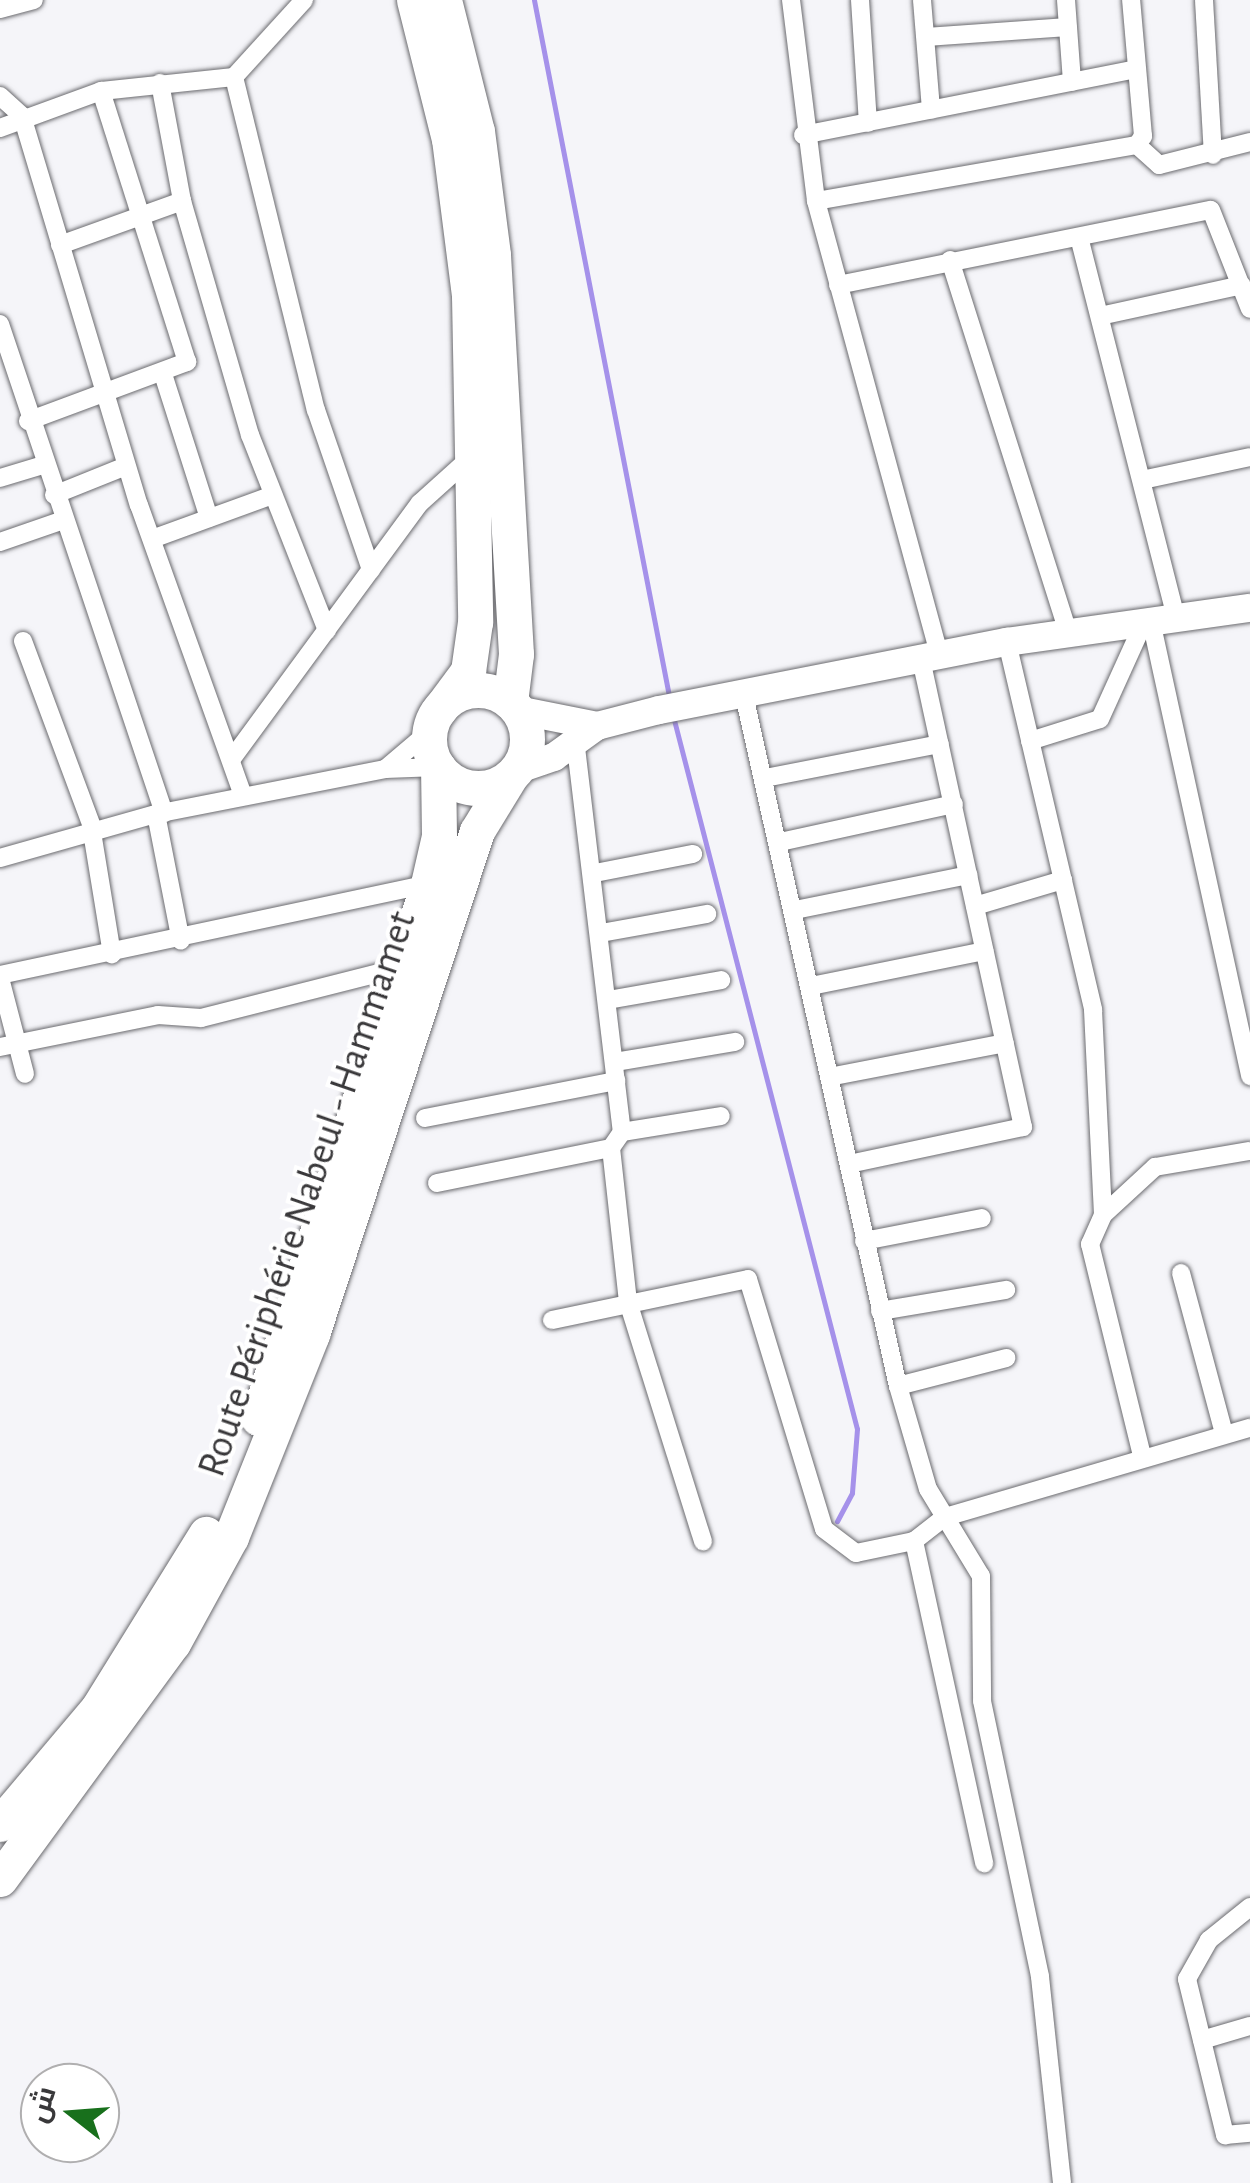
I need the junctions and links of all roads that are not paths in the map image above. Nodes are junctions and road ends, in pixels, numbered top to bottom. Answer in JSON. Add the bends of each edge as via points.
{"nodes":[{"id":1,"x":34,"y":0,"type":"edge"},
{"id":2,"x":304,"y":0,"type":"edge"},
{"id":3,"x":414,"y":0,"type":"edge"},
{"id":4,"x":444,"y":0,"type":"edge"},
{"id":5,"x":791,"y":0,"type":"edge"},
{"id":6,"x":860,"y":0,"type":"edge"},
{"id":7,"x":922,"y":0,"type":"edge"},
{"id":8,"x":1066,"y":0,"type":"edge"},
{"id":9,"x":1131,"y":0,"type":"edge"},
{"id":10,"x":1204,"y":0,"type":"edge"},
{"id":11,"x":1,"y":5,"type":"edge"},
{"id":12,"x":1068,"y":27,"type":"junction"},
{"id":13,"x":926,"y":37,"type":"junction"},
{"id":14,"x":1137,"y":69,"type":"junction"},
{"id":15,"x":234,"y":77,"type":"junction"},
{"id":16,"x":1072,"y":82,"type":"junction"},
{"id":17,"x":160,"y":83,"type":"junction"},
{"id":18,"x":101,"y":90,"type":"junction"},
{"id":19,"x":0,"y":96,"type":"edge"},
{"id":20,"x":931,"y":110,"type":"junction"},
{"id":21,"x":22,"y":116,"type":"junction"},
{"id":22,"x":868,"y":122,"type":"junction"},
{"id":23,"x":0,"y":128,"type":"edge"},
{"id":24,"x":803,"y":135,"type":"junction"},
{"id":25,"x":1250,"y":142,"type":"edge"},
{"id":26,"x":1137,"y":145,"type":"junction"},
{"id":27,"x":1214,"y":155,"type":"junction"},
{"id":28,"x":182,"y":201,"type":"junction"},
{"id":29,"x":816,"y":201,"type":"junction"},
{"id":30,"x":141,"y":216,"type":"junction"},
{"id":31,"x":1079,"y":236,"type":"junction"},
{"id":32,"x":60,"y":245,"type":"junction"},
{"id":33,"x":950,"y":260,"type":"junction"},
{"id":34,"x":838,"y":285,"type":"junction"},
{"id":35,"x":1242,"y":285,"type":"junction"},
{"id":36,"x":1250,"y":309,"type":"edge"},
{"id":37,"x":1100,"y":316,"type":"junction"},
{"id":38,"x":1,"y":328,"type":"edge"},
{"id":39,"x":163,"y":374,"type":"junction"},
{"id":40,"x":9,"y":390,"type":"edge"},
{"id":41,"x":102,"y":394,"type":"junction"},
{"id":42,"x":28,"y":421,"type":"junction"},
{"id":43,"x":474,"y":456,"type":"junction"},
{"id":44,"x":1250,"y":457,"type":"edge"},
{"id":45,"x":43,"y":464,"type":"junction"},
{"id":46,"x":126,"y":466,"type":"junction"},
{"id":47,"x":0,"y":478,"type":"edge"},
{"id":48,"x":1142,"y":480,"type":"junction"},
{"id":49,"x":54,"y":495,"type":"junction"},
{"id":50,"x":270,"y":496,"type":"junction"},
{"id":51,"x":209,"y":518,"type":"junction"},
{"id":52,"x":64,"y":520,"type":"junction"},
{"id":53,"x":152,"y":539,"type":"junction"},
{"id":54,"x":0,"y":542,"type":"edge"},
{"id":55,"x":371,"y":570,"type":"junction"},
{"id":56,"x":1250,"y":608,"type":"edge"},
{"id":57,"x":1157,"y":620,"type":"junction"},
{"id":58,"x":327,"y":630,"type":"junction"},
{"id":59,"x":1068,"y":634,"type":"junction"},
{"id":60,"x":23,"y":641,"type":"dead end"},
{"id":61,"x":1008,"y":642,"type":"junction"},
{"id":62,"x":930,"y":657,"type":"junction"},
{"id":63,"x":744,"y":694,"type":"junction"},
{"id":64,"x":514,"y":706,"type":"junction"},
{"id":65,"x":434,"y":720,"type":"junction"},
{"id":66,"x":586,"y":733,"type":"junction"},
{"id":67,"x":1030,"y":741,"type":"junction"},
{"id":68,"x":940,"y":744,"type":"junction"},
{"id":69,"x":230,"y":760,"type":"junction"},
{"id":70,"x":438,"y":767,"type":"junction"},
{"id":71,"x":385,"y":769,"type":"junction"},
{"id":72,"x":513,"y":773,"type":"junction"},
{"id":73,"x":766,"y":778,"type":"junction"},
{"id":74,"x":243,"y":796,"type":"junction"},
{"id":75,"x":954,"y":804,"type":"junction"},
{"id":76,"x":160,"y":814,"type":"junction"},
{"id":77,"x":94,"y":832,"type":"junction"},
{"id":78,"x":780,"y":842,"type":"junction"},
{"id":79,"x":693,"y":854,"type":"dead end"},
{"id":80,"x":0,"y":858,"type":"edge"},
{"id":81,"x":595,"y":874,"type":"junction"},
{"id":82,"x":968,"y":876,"type":"junction"},
{"id":83,"x":1063,"y":880,"type":"junction"},
{"id":84,"x":428,"y":884,"type":"junction"},
{"id":85,"x":975,"y":906,"type":"junction"},
{"id":86,"x":794,"y":910,"type":"junction"},
{"id":87,"x":707,"y":914,"type":"dead end"},
{"id":88,"x":601,"y":933,"type":"junction"},
{"id":89,"x":181,"y":941,"type":"junction"},
{"id":90,"x":984,"y":951,"type":"junction"},
{"id":91,"x":112,"y":954,"type":"junction"},
{"id":92,"x":403,"y":967,"type":"junction"},
{"id":93,"x":0,"y":976,"type":"edge"},
{"id":94,"x":722,"y":980,"type":"dead end"},
{"id":95,"x":811,"y":986,"type":"junction"},
{"id":96,"x":608,"y":1000,"type":"junction"},
{"id":97,"x":735,"y":1042,"type":"dead end"},
{"id":98,"x":1005,"y":1043,"type":"junction"},
{"id":99,"x":8,"y":1046,"type":"edge"},
{"id":100,"x":615,"y":1072,"type":"junction"},
{"id":101,"x":25,"y":1074,"type":"dead end"},
{"id":102,"x":1250,"y":1076,"type":"edge"},
{"id":103,"x":828,"y":1077,"type":"junction"},
{"id":104,"x":721,"y":1116,"type":"dead end"},
{"id":105,"x":426,"y":1118,"type":"dead end"},
{"id":106,"x":616,"y":1140,"type":"junction"},
{"id":107,"x":1250,"y":1150,"type":"edge"},
{"id":108,"x":849,"y":1164,"type":"junction"},
{"id":109,"x":438,"y":1183,"type":"dead end"},
{"id":110,"x":1103,"y":1215,"type":"junction"},
{"id":111,"x":982,"y":1218,"type":"dead end"},
{"id":112,"x":864,"y":1241,"type":"junction"},
{"id":113,"x":1181,"y":1273,"type":"dead end"},
{"id":114,"x":1006,"y":1290,"type":"dead end"},
{"id":115,"x":628,"y":1302,"type":"junction"},
{"id":116,"x":880,"y":1312,"type":"junction"},
{"id":117,"x":552,"y":1320,"type":"dead end"},
{"id":118,"x":1006,"y":1358,"type":"dead end"},
{"id":119,"x":898,"y":1386,"type":"junction"},
{"id":120,"x":1250,"y":1428,"type":"edge"},
{"id":121,"x":1224,"y":1434,"type":"junction"},
{"id":122,"x":1142,"y":1456,"type":"junction"},
{"id":123,"x":945,"y":1517,"type":"junction"},
{"id":124,"x":914,"y":1540,"type":"junction"},
{"id":125,"x":703,"y":1542,"type":"dead end"},
{"id":126,"x":0,"y":1824,"type":"edge"},
{"id":127,"x":984,"y":1863,"type":"dead end"},
{"id":128,"x":0,"y":1879,"type":"edge"},
{"id":129,"x":1250,"y":1906,"type":"edge"},
{"id":130,"x":1250,"y":2026,"type":"edge"},
{"id":131,"x":1202,"y":2040,"type":"junction"},
{"id":132,"x":1250,"y":2133,"type":"edge"},
{"id":133,"x":1062,"y":2183,"type":"edge"}],
"edges":[{"from":1,"to":11,"type":"street"},
{"from":2,"to":15,"type":"street"},
{"from":3,"to":43,"type":"highway","via":[[456,198]]},
{"from":4,"to":64,"type":"highway","via":[[477,132],[493,255]]},
{"from":5,"to":24,"type":"street"},
{"from":6,"to":22,"type":"street"},
{"from":7,"to":13,"type":"street"},
{"from":8,"to":12,"type":"street"},
{"from":9,"to":14,"type":"street"},
{"from":10,"to":27,"type":"street"},
{"from":12,"to":13,"type":"street"},
{"from":12,"to":16,"type":"street"},
{"from":13,"to":20,"type":"street"},
{"from":14,"to":16,"type":"street"},
{"from":14,"to":26,"type":"street","via":[[1143,136]]},
{"from":15,"to":17,"type":"street"},
{"from":15,"to":55,"type":"street","via":[[316,410]]},
{"from":16,"to":20,"type":"street"},
{"from":17,"to":18,"type":"street"},
{"from":17,"to":28,"type":"street"},
{"from":18,"to":21,"type":"street"},
{"from":18,"to":30,"type":"street"},
{"from":19,"to":21,"type":"street"},
{"from":20,"to":22,"type":"street"},
{"from":21,"to":23,"type":"street"},
{"from":21,"to":32,"type":"street"},
{"from":22,"to":24,"type":"street"},
{"from":24,"to":29,"type":"street"},
{"from":25,"to":27,"type":"street"},
{"from":26,"to":27,"type":"street","via":[[1160,165]]},
{"from":26,"to":29,"type":"street"},
{"from":28,"to":30,"type":"street"},
{"from":28,"to":50,"type":"street"},
{"from":29,"to":34,"type":"street"},
{"from":30,"to":32,"type":"street"},
{"from":30,"to":39,"type":"street","via":[[188,362]]},
{"from":31,"to":33,"type":"street"},
{"from":31,"to":35,"type":"street","via":[[1214,210]]},
{"from":31,"to":37,"type":"street"},
{"from":32,"to":41,"type":"street"},
{"from":33,"to":34,"type":"street"},
{"from":33,"to":59,"type":"street"},
{"from":34,"to":62,"type":"street"},
{"from":35,"to":36,"type":"street"},
{"from":35,"to":37,"type":"street"},
{"from":37,"to":48,"type":"street"},
{"from":38,"to":40,"type":"street"},
{"from":39,"to":41,"type":"street"},
{"from":39,"to":51,"type":"street"},
{"from":40,"to":42,"type":"street"},
{"from":41,"to":42,"type":"street"},
{"from":41,"to":46,"type":"street"},
{"from":42,"to":45,"type":"street"},
{"from":43,"to":55,"type":"street","via":[[442,476]]},
{"from":43,"to":65,"type":"highway","via":[[473,650],[468,671]]},
{"from":44,"to":48,"type":"street"},
{"from":45,"to":47,"type":"street"},
{"from":45,"to":49,"type":"street"},
{"from":46,"to":49,"type":"street"},
{"from":46,"to":53,"type":"street"},
{"from":48,"to":57,"type":"street"},
{"from":49,"to":52,"type":"street"},
{"from":50,"to":51,"type":"street"},
{"from":50,"to":58,"type":"street"},
{"from":51,"to":53,"type":"street"},
{"from":52,"to":54,"type":"street"},
{"from":52,"to":76,"type":"street"},
{"from":53,"to":69,"type":"street"},
{"from":55,"to":58,"type":"street"},
{"from":56,"to":57,"type":"street"},
{"from":57,"to":59,"type":"street"},
{"from":57,"to":67,"type":"street","via":[[1100,719]]},
{"from":57,"to":102,"type":"street"},
{"from":58,"to":69,"type":"street"},
{"from":59,"to":61,"type":"street"},
{"from":60,"to":77,"type":"street"},
{"from":61,"to":62,"type":"street"},
{"from":61,"to":67,"type":"street"},
{"from":62,"to":63,"type":"street"},
{"from":62,"to":68,"type":"street"},
{"from":63,"to":66,"type":"street","via":[[658,710]]},
{"from":63,"to":73,"type":"street"},
{"from":64,"to":65,"type":"highway","via":[[465,692]]},
{"from":64,"to":66,"type":"street"},
{"from":64,"to":72,"type":"highway","via":[[527,740]]},
{"from":65,"to":70,"type":"highway"},
{"from":65,"to":71,"type":"street"},
{"from":66,"to":72,"type":"street"},
{"from":66,"to":81,"type":"street"},
{"from":67,"to":83,"type":"street"},
{"from":68,"to":73,"type":"street"},
{"from":68,"to":75,"type":"street"},
{"from":69,"to":74,"type":"street"},
{"from":70,"to":71,"type":"street"},
{"from":70,"to":72,"type":"highway","via":[[464,786]]},
{"from":70,"to":84,"type":"highway","name":"Route Périphérie Nabeul - Hammamet","via":[[439,836]]},
{"from":71,"to":74,"type":"street"},
{"from":72,"to":128,"type":"highway","name":"Route Périphérie Nabeul - Hammamet","via":[[477,831],[312,1334],[230,1537],[164,1658]]},
{"from":73,"to":78,"type":"street"},
{"from":74,"to":76,"type":"street"},
{"from":75,"to":78,"type":"street"},
{"from":75,"to":82,"type":"street"},
{"from":76,"to":77,"type":"street"},
{"from":76,"to":89,"type":"street"},
{"from":77,"to":80,"type":"street"},
{"from":77,"to":91,"type":"street"},
{"from":78,"to":86,"type":"street"},
{"from":79,"to":81,"type":"street"},
{"from":81,"to":88,"type":"street"},
{"from":82,"to":85,"type":"street"},
{"from":82,"to":86,"type":"street"},
{"from":83,"to":85,"type":"street"},
{"from":83,"to":110,"type":"street","via":[[1099,1053],[1094,1143]]},
{"from":84,"to":89,"type":"street"},
{"from":84,"to":92,"type":"highway","name":"Route Périphérie Nabeul - Hammamet"},
{"from":85,"to":90,"type":"street"},
{"from":86,"to":95,"type":"street"},
{"from":87,"to":88,"type":"street"},
{"from":88,"to":96,"type":"street"},
{"from":89,"to":91,"type":"street"},
{"from":90,"to":95,"type":"street"},
{"from":90,"to":98,"type":"street"},
{"from":91,"to":93,"type":"street"},
{"from":92,"to":99,"type":"street","via":[[202,1018],[158,1016]]},
{"from":92,"to":126,"type":"highway","name":"Route Périphérie Nabeul - Hammamet","via":[[248,1451],[149,1632],[98,1708]]},
{"from":93,"to":99,"type":"street"},
{"from":94,"to":96,"type":"street"},
{"from":95,"to":103,"type":"street"},
{"from":96,"to":100,"type":"street"},
{"from":97,"to":100,"type":"street"},
{"from":98,"to":103,"type":"street"},
{"from":98,"to":108,"type":"street","via":[[1021,1132]]},
{"from":99,"to":101,"type":"street"},
{"from":100,"to":105,"type":"street"},
{"from":100,"to":106,"type":"street"},
{"from":103,"to":108,"type":"street"},
{"from":104,"to":106,"type":"street"},
{"from":106,"to":109,"type":"street"},
{"from":106,"to":115,"type":"street"},
{"from":107,"to":110,"type":"street","via":[[1154,1166]]},
{"from":108,"to":112,"type":"street"},
{"from":110,"to":122,"type":"street","via":[[1090,1244]]},
{"from":111,"to":112,"type":"street"},
{"from":112,"to":116,"type":"street"},
{"from":113,"to":121,"type":"street"},
{"from":114,"to":116,"type":"street"},
{"from":115,"to":117,"type":"street"},
{"from":115,"to":124,"type":"street","via":[[748,1279],[824,1529],[856,1553]]},
{"from":115,"to":125,"type":"street"},
{"from":116,"to":119,"type":"street"},
{"from":118,"to":119,"type":"street"},
{"from":119,"to":123,"type":"street","via":[[928,1489]]},
{"from":120,"to":121,"type":"street"},
{"from":121,"to":122,"type":"street"},
{"from":122,"to":123,"type":"street"},
{"from":123,"to":124,"type":"street"},
{"from":123,"to":133,"type":"street","via":[[981,1576],[982,1701],[1040,1977]]},
{"from":124,"to":127,"type":"street"},
{"from":129,"to":131,"type":"street","via":[[1188,1970]]},
{"from":130,"to":131,"type":"street"},
{"from":131,"to":132,"type":"street","via":[[1225,2134]]}]}
